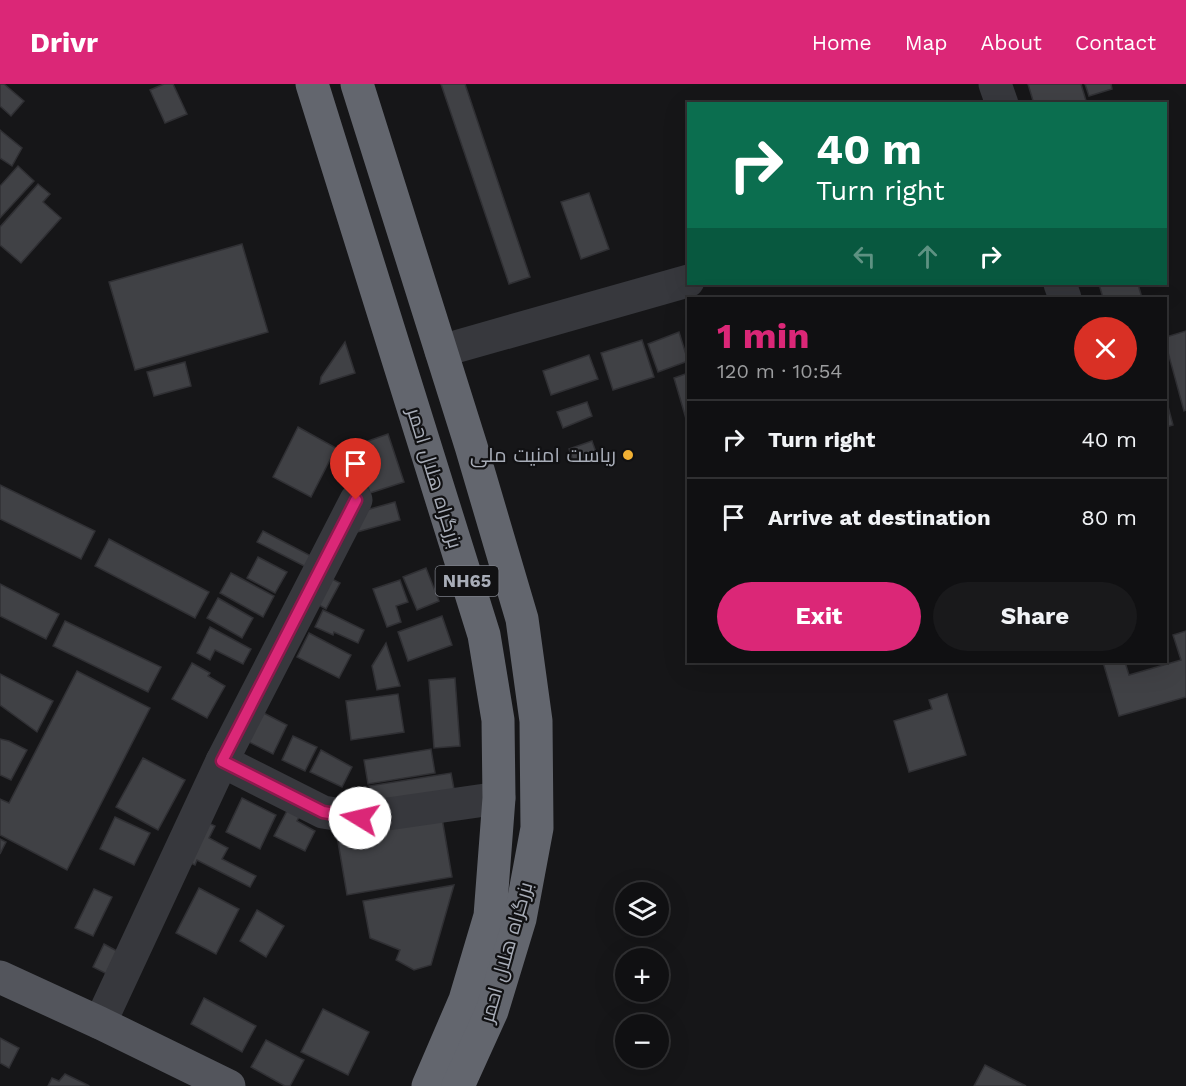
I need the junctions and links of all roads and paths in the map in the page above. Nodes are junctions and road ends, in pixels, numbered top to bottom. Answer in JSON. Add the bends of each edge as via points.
{"nodes":[{"id":1,"x":312,"y":84,"type":"edge"},
{"id":2,"x":357,"y":84,"type":"edge"},
{"id":3,"x":995,"y":84,"type":"edge"},
{"id":4,"x":1001,"y":102,"type":"edge"},
{"id":5,"x":687,"y":281,"type":"edge"},
{"id":6,"x":441,"y":351,"type":"junction"},
{"id":7,"x":356,"y":500,"type":"dead end"},
{"id":8,"x":222,"y":761,"type":"junction"},
{"id":9,"x":499,"y":798,"type":"junction"},
{"id":10,"x":0,"y":977,"type":"edge"},
{"id":11,"x":100,"y":1023,"type":"junction"},
{"id":12,"x":229,"y":1086,"type":"edge"},
{"id":13,"x":428,"y":1086,"type":"edge"},
{"id":14,"x":458,"y":1086,"type":"edge"}],
"edges":[{"from":1,"to":9,"type":"highway","name":"بزرگراه هلال احمر","number":"NH65","via":[[484,636],[498,720]]},
{"from":2,"to":6,"type":"highway","name":"بزرگراه هلال احمر","number":"NH65"},
{"from":3,"to":4,"type":"street"},
{"from":5,"to":6,"type":"street"},
{"from":6,"to":14,"type":"highway","name":"بزرگراه هلال احمر","number":"NH65","via":[[522,619],[536,721],[537,828],[520,919],[492,1011]]},
{"from":7,"to":8,"type":"street"},
{"from":8,"to":9,"type":"street","via":[[323,812],[360,818]]},
{"from":8,"to":11,"type":"street"},
{"from":9,"to":13,"type":"highway","name":"بزرگراه هلال احمر","number":"NH65","via":[[490,916],[465,1000]]},
{"from":10,"to":11,"type":"main road"},
{"from":11,"to":12,"type":"main road"}]}
